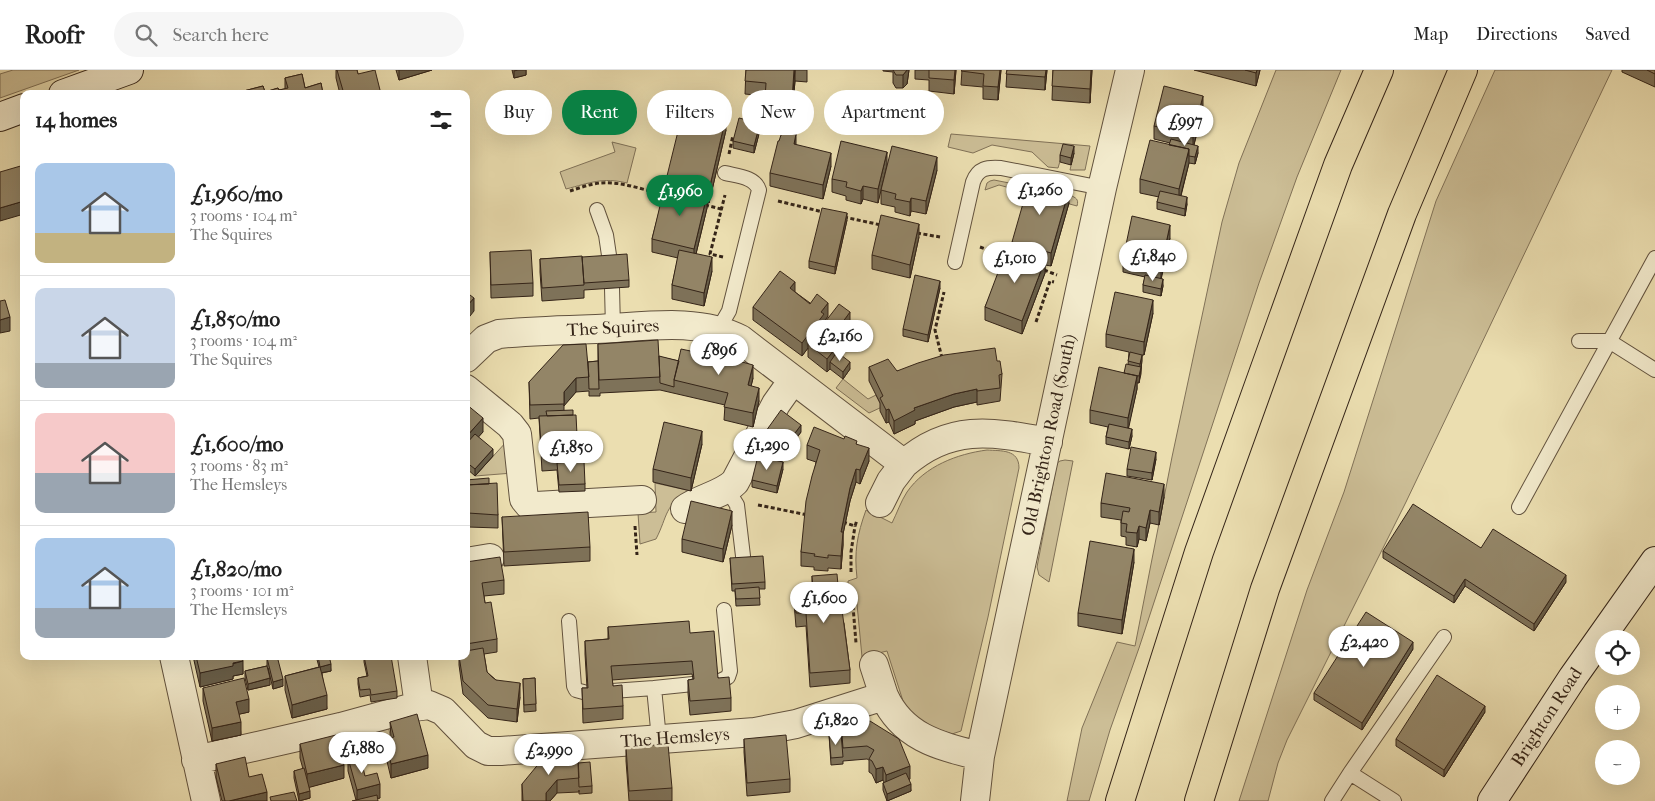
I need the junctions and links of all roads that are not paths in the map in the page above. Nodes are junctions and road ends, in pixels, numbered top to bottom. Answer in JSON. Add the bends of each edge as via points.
{"nodes":[{"id":1,"x":129,"y":70,"type":"edge"},
{"id":2,"x":1130,"y":70,"type":"edge"},
{"id":3,"x":1379,"y":70,"type":"edge"},
{"id":4,"x":1463,"y":70,"type":"edge"},
{"id":5,"x":74,"y":90,"type":"edge"},
{"id":6,"x":20,"y":110,"type":"edge"},
{"id":7,"x":0,"y":117,"type":"edge"},
{"id":8,"x":725,"y":173,"type":"road end"},
{"id":9,"x":1102,"y":188,"type":"junction"},
{"id":10,"x":597,"y":210,"type":"dead end"},
{"id":11,"x":1655,"y":258,"type":"edge"},
{"id":12,"x":610,"y":262,"type":"edge"},
{"id":13,"x":955,"y":262,"type":"dead end"},
{"id":14,"x":612,"y":288,"type":"edge"},
{"id":15,"x":613,"y":328,"type":"junction"},
{"id":16,"x":718,"y":330,"type":"junction"},
{"id":17,"x":1579,"y":341,"type":"dead end"},
{"id":18,"x":1609,"y":341,"type":"junction"},
{"id":19,"x":470,"y":354,"type":"edge"},
{"id":20,"x":1655,"y":370,"type":"edge"},
{"id":21,"x":793,"y":380,"type":"junction"},
{"id":22,"x":470,"y":392,"type":"edge"},
{"id":23,"x":1048,"y":442,"type":"junction"},
{"id":24,"x":904,"y":464,"type":"junction"},
{"id":25,"x":732,"y":497,"type":"junction"},
{"id":26,"x":642,"y":500,"type":"dead end"},
{"id":27,"x":1518,"y":507,"type":"dead end"},
{"id":28,"x":685,"y":509,"type":"dead end"},
{"id":29,"x":869,"y":510,"type":"road end"},
{"id":30,"x":743,"y":556,"type":"edge"},
{"id":31,"x":1655,"y":561,"type":"edge"},
{"id":32,"x":724,"y":610,"type":"dead end"},
{"id":33,"x":569,"y":621,"type":"dead end"},
{"id":34,"x":1444,"y":637,"type":"dead end"},
{"id":35,"x":175,"y":660,"type":"edge"},
{"id":36,"x":413,"y":660,"type":"edge"},
{"id":37,"x":874,"y":665,"type":"dead end"},
{"id":38,"x":718,"y":682,"type":"edge"},
{"id":39,"x":693,"y":684,"type":"edge"},
{"id":40,"x":654,"y":688,"type":"junction"},
{"id":41,"x":612,"y":691,"type":"edge"},
{"id":42,"x":588,"y":693,"type":"edge"},
{"id":43,"x":884,"y":696,"type":"junction"},
{"id":44,"x":419,"y":706,"type":"junction"},
{"id":45,"x":659,"y":739,"type":"junction"},
{"id":46,"x":980,"y":756,"type":"junction"},
{"id":47,"x":196,"y":760,"type":"junction"},
{"id":48,"x":1350,"y":774,"type":"junction"},
{"id":49,"x":206,"y":801,"type":"edge"},
{"id":50,"x":975,"y":801,"type":"edge"},
{"id":51,"x":1120,"y":801,"type":"edge"},
{"id":52,"x":1199,"y":801,"type":"edge"},
{"id":53,"x":1332,"y":801,"type":"edge"},
{"id":54,"x":1394,"y":801,"type":"edge"},
{"id":55,"x":1492,"y":801,"type":"edge"}],
"edges":[{"from":1,"to":5,"type":"street"},
{"from":2,"to":9,"type":"street","name":"Old Brighton Road (South)"},
{"from":3,"to":51,"type":"highway","via":[[1338,165],[1206,534]]},
{"from":4,"to":52,"type":"highway","via":[[1402,214],[1264,590]]},
{"from":6,"to":7,"type":"street"},
{"from":8,"to":16,"type":"lane","via":[[752,180],[759,190],[729,312]]},
{"from":9,"to":13,"type":"lane","via":[[1001,168],[984,168],[973,182]]},
{"from":9,"to":23,"type":"street","name":"Old Brighton Road (South)","via":[[1069,279]]},
{"from":10,"to":12,"type":"lane","via":[[606,235]]},
{"from":11,"to":18,"type":"lane"},
{"from":14,"to":15,"type":"lane"},
{"from":15,"to":16,"type":"street","name":"The Squires","via":[[678,325]]},
{"from":15,"to":19,"type":"street","name":"The Squires","via":[[499,334],[486,338]]},
{"from":16,"to":21,"type":"street","name":"The Squires","via":[[740,338]]},
{"from":17,"to":18,"type":"lane"},
{"from":18,"to":20,"type":"lane"},
{"from":18,"to":27,"type":"lane"},
{"from":21,"to":24,"type":"street","name":"The Squires"},
{"from":21,"to":25,"type":"street","via":[[764,426]]},
{"from":22,"to":26,"type":"street","via":[[515,430],[519,440],[524,499],[529,505]]},
{"from":23,"to":24,"type":"street","via":[[992,433],[968,434],[942,440]]},
{"from":23,"to":46,"type":"street","name":"Old Brighton Road (South)"},
{"from":24,"to":29,"type":"street"},
{"from":25,"to":28,"type":"street","via":[[699,500]]},
{"from":25,"to":30,"type":"lane"},
{"from":31,"to":55,"type":"street","name":"Brighton Road"},
{"from":32,"to":38,"type":"lane","via":[[730,671],[728,677]]},
{"from":33,"to":42,"type":"lane","via":[[574,686],[576,690]]},
{"from":34,"to":48,"type":"lane"},
{"from":35,"to":47,"type":"street"},
{"from":36,"to":44,"type":"street"},
{"from":37,"to":43,"type":"street"},
{"from":39,"to":40,"type":"lane"},
{"from":40,"to":41,"type":"lane"},
{"from":40,"to":45,"type":"lane"},
{"from":43,"to":45,"type":"street","name":"The Hemsleys","via":[[776,729]]},
{"from":43,"to":46,"type":"street","via":[[899,719],[921,737]]},
{"from":44,"to":45,"type":"street","name":"The Hemsleys","via":[[429,705],[443,711],[476,746],[488,750]]},
{"from":44,"to":47,"type":"street","name":"The Hemsleys"},
{"from":46,"to":50,"type":"street","name":"Old Brighton Road (South)"},
{"from":47,"to":49,"type":"street"},
{"from":48,"to":53,"type":"lane"},
{"from":48,"to":54,"type":"lane"}]}
